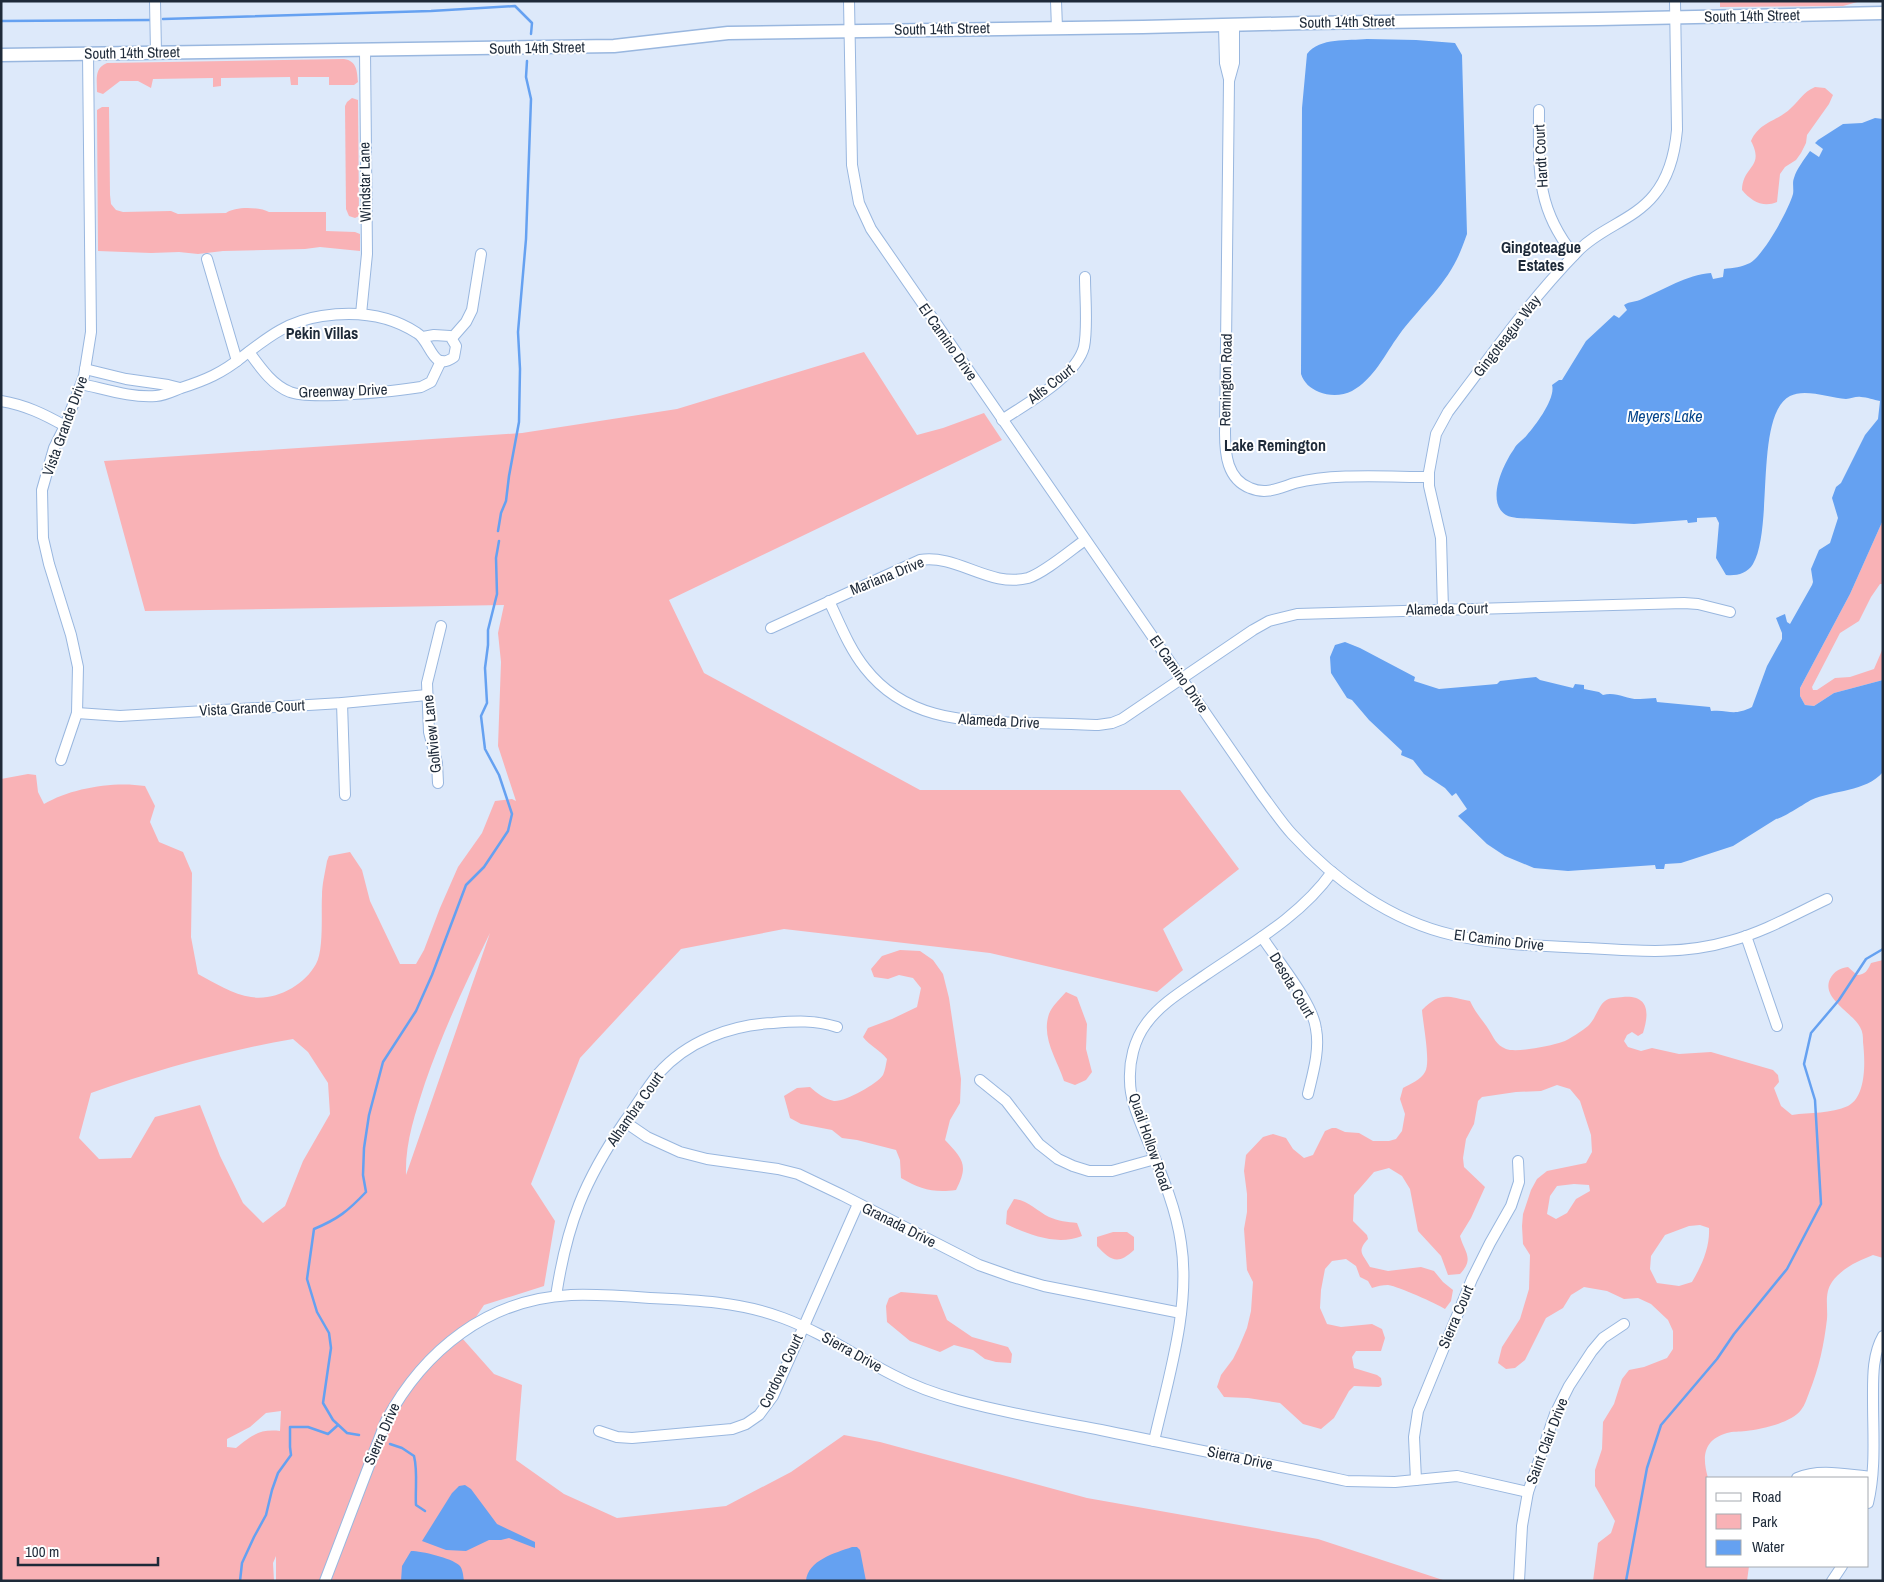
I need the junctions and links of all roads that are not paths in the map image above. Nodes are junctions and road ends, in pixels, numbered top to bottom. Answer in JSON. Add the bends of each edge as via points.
{"nodes":[{"id":1,"x":155,"y":1,"type":"edge"},
{"id":2,"x":849,"y":1,"type":"edge"},
{"id":3,"x":1056,"y":1,"type":"edge"},
{"id":4,"x":1675,"y":1,"type":"edge"},
{"id":5,"x":1883,"y":13,"type":"edge"},
{"id":6,"x":1675,"y":17,"type":"junction"},
{"id":7,"x":1229,"y":25,"type":"junction"},
{"id":8,"x":1057,"y":28,"type":"junction"},
{"id":9,"x":850,"y":31,"type":"junction"},
{"id":10,"x":365,"y":51,"type":"junction"},
{"id":11,"x":156,"y":53,"type":"junction"},
{"id":12,"x":88,"y":54,"type":"junction"},
{"id":13,"x":1,"y":55,"type":"edge"},
{"id":14,"x":1538,"y":110,"type":"dead end"},
{"id":15,"x":481,"y":254,"type":"dead end"},
{"id":16,"x":1574,"y":255,"type":"junction"},
{"id":17,"x":207,"y":259,"type":"dead end"},
{"id":18,"x":1085,"y":278,"type":"dead end"},
{"id":19,"x":361,"y":314,"type":"junction"},
{"id":20,"x":423,"y":337,"type":"junction"},
{"id":21,"x":452,"y":338,"type":"junction"},
{"id":22,"x":248,"y":352,"type":"junction"},
{"id":23,"x":237,"y":361,"type":"junction"},
{"id":24,"x":441,"y":361,"type":"junction"},
{"id":25,"x":86,"y":369,"type":"junction"},
{"id":26,"x":81,"y":384,"type":"junction"},
{"id":27,"x":180,"y":388,"type":"junction"},
{"id":28,"x":1,"y":401,"type":"edge"},
{"id":29,"x":1002,"y":420,"type":"junction"},
{"id":30,"x":64,"y":426,"type":"junction"},
{"id":31,"x":1428,"y":477,"type":"junction"},
{"id":32,"x":1086,"y":540,"type":"junction"},
{"id":33,"x":829,"y":601,"type":"junction"},
{"id":34,"x":1444,"y":610,"type":"junction"},
{"id":35,"x":1730,"y":612,"type":"dead end"},
{"id":36,"x":441,"y":626,"type":"dead end"},
{"id":37,"x":771,"y":628,"type":"dead end"},
{"id":38,"x":1182,"y":679,"type":"junction"},
{"id":39,"x":427,"y":695,"type":"junction"},
{"id":40,"x":342,"y":703,"type":"junction"},
{"id":41,"x":76,"y":713,"type":"junction"},
{"id":42,"x":61,"y":760,"type":"dead end"},
{"id":43,"x":438,"y":783,"type":"dead end"},
{"id":44,"x":345,"y":795,"type":"dead end"},
{"id":45,"x":1332,"y":872,"type":"junction"},
{"id":46,"x":1827,"y":899,"type":"dead end"},
{"id":47,"x":1746,"y":936,"type":"junction"},
{"id":48,"x":1262,"y":937,"type":"junction"},
{"id":49,"x":1777,"y":1026,"type":"dead end"},
{"id":50,"x":837,"y":1027,"type":"dead end"},
{"id":51,"x":980,"y":1080,"type":"dead end"},
{"id":52,"x":1308,"y":1094,"type":"dead end"},
{"id":53,"x":625,"y":1122,"type":"junction"},
{"id":54,"x":1155,"y":1158,"type":"junction"},
{"id":55,"x":1518,"y":1161,"type":"dead end"},
{"id":56,"x":858,"y":1204,"type":"junction"},
{"id":57,"x":556,"y":1296,"type":"junction"},
{"id":58,"x":1181,"y":1313,"type":"junction"},
{"id":59,"x":1624,"y":1324,"type":"dead end"},
{"id":60,"x":804,"y":1326,"type":"junction"},
{"id":61,"x":1883,"y":1336,"type":"edge"},
{"id":62,"x":599,"y":1431,"type":"dead end"},
{"id":63,"x":1154,"y":1441,"type":"junction"},
{"id":64,"x":1800,"y":1477,"type":"edge"},
{"id":65,"x":1872,"y":1477,"type":"junction"},
{"id":66,"x":1416,"y":1480,"type":"junction"},
{"id":67,"x":1528,"y":1492,"type":"junction"},
{"id":68,"x":1869,"y":1496,"type":"edge"},
{"id":69,"x":1841,"y":1567,"type":"edge"},
{"id":70,"x":324,"y":1581,"type":"edge"},
{"id":71,"x":1519,"y":1581,"type":"edge"},
{"id":72,"x":1832,"y":1581,"type":"edge"}],
"edges":[{"from":1,"to":11,"type":"street"},
{"from":2,"to":9,"type":"street","name":"El Camino Drive"},
{"from":3,"to":8,"type":"street"},
{"from":4,"to":6,"type":"street","name":"Gingoteague Way"},
{"from":5,"to":6,"type":"main road","name":"South 14th Street"},
{"from":6,"to":7,"type":"main road","name":"South 14th Street"},
{"from":6,"to":16,"type":"street","name":"Gingoteague Way","via":[[1677,130],[1667,172],[1647,203]]},
{"from":7,"to":8,"type":"main road","name":"South 14th Street"},
{"from":7,"to":31,"type":"street","name":"Remington Road","via":[[1234,62],[1229,81],[1225,433],[1229,466],[1240,482],[1249,488],[1267,491],[1315,480]]},
{"from":8,"to":9,"type":"main road","name":"South 14th Street"},
{"from":9,"to":10,"type":"main road","name":"South 14th Street","via":[[728,33],[614,46]]},
{"from":9,"to":29,"type":"street","name":"El Camino Drive","via":[[851,157],[861,208],[875,236]]},
{"from":10,"to":11,"type":"main road","name":"South 14th Street"},
{"from":10,"to":19,"type":"street","name":"Windstar Lane","via":[[367,254]]},
{"from":11,"to":12,"type":"main road","name":"South 14th Street"},
{"from":12,"to":13,"type":"main road","name":"South 14th Street"},
{"from":12,"to":25,"type":"street","name":"Vista Grande Drive","via":[[91,332]]},
{"from":14,"to":16,"type":"street","name":"Hardt Court","via":[[1539,169],[1544,198],[1555,228]]},
{"from":15,"to":21,"type":"street","via":[[472,310]]},
{"from":16,"to":31,"type":"street","name":"Gingoteague Way","via":[[1448,412],[1436,434]]},
{"from":17,"to":23,"type":"street"},
{"from":18,"to":29,"type":"street","name":"Alfs Court","via":[[1085,342],[1079,361],[1066,376]]},
{"from":19,"to":20,"type":"street","via":[[392,320]]},
{"from":19,"to":22,"type":"street","via":[[340,313],[308,318],[277,331]]},
{"from":20,"to":21,"type":"street","via":[[443,335]]},
{"from":20,"to":24,"type":"street","via":[[434,357]]},
{"from":21,"to":24,"type":"street","name":"Greenway Drive","via":[[456,346],[454,357]]},
{"from":22,"to":23,"type":"street"},
{"from":22,"to":24,"type":"street","name":"Greenway Drive","via":[[279,386],[298,395],[421,387],[431,382]]},
{"from":23,"to":27,"type":"street","via":[[209,379]]},
{"from":25,"to":26,"type":"street","name":"Vista Grande Drive"},
{"from":25,"to":27,"type":"street","via":[[126,380]]},
{"from":26,"to":27,"type":"street","via":[[138,396],[162,395]]},
{"from":26,"to":30,"type":"street","name":"Vista Grande Drive"},
{"from":28,"to":30,"type":"street","via":[[37,410]]},
{"from":29,"to":32,"type":"street","name":"El Camino Drive"},
{"from":30,"to":41,"type":"street","name":"Vista Grande Drive","via":[[42,490],[43,538],[78,667]]},
{"from":31,"to":34,"type":"street","name":"Gingoteague Way","via":[[1440,538]]},
{"from":32,"to":33,"type":"street","name":"Mariana Drive","via":[[1028,578],[1000,579],[928,558]]},
{"from":32,"to":38,"type":"street","name":"El Camino Drive"},
{"from":33,"to":37,"type":"street","name":"Mariana Drive"},
{"from":33,"to":38,"type":"street","name":"Alameda Drive","via":[[855,654],[872,676],[917,708],[954,719],[1106,724],[1122,719]]},
{"from":34,"to":35,"type":"street","name":"Alameda Court","via":[[1684,603]]},
{"from":34,"to":38,"type":"street","name":"Alameda Court","via":[[1314,612],[1281,617],[1253,630]]},
{"from":36,"to":39,"type":"street","name":"Golfview Lane","via":[[430,664]]},
{"from":38,"to":45,"type":"street","name":"El Camino Drive","via":[[1284,824]]},
{"from":39,"to":40,"type":"street","name":"Vista Grande Court"},
{"from":39,"to":43,"type":"street","name":"Golfview Lane","via":[[429,732]]},
{"from":40,"to":41,"type":"street","name":"Vista Grande Court","via":[[120,716]]},
{"from":40,"to":44,"type":"street"},
{"from":41,"to":42,"type":"street","name":"Vista Grande Drive"},
{"from":45,"to":47,"type":"street","name":"El Camino Drive","via":[[1369,899],[1405,919],[1451,935],[1482,941],[1667,951],[1708,947]]},
{"from":45,"to":48,"type":"street","name":"Quail Hollow Road","via":[[1308,901]]},
{"from":46,"to":47,"type":"street","name":"El Camino Drive"},
{"from":47,"to":49,"type":"street"},
{"from":48,"to":52,"type":"street","name":"Desota Court","via":[[1306,1003],[1315,1023],[1316,1050]]},
{"from":48,"to":54,"type":"street","name":"Quail Hollow Road","via":[[1162,1007],[1145,1025],[1138,1039],[1130,1064],[1131,1090]]},
{"from":50,"to":53,"type":"street","name":"Alhambra Court","via":[[805,1021],[761,1023],[712,1036],[664,1069]]},
{"from":51,"to":54,"type":"street","via":[[1006,1101],[1040,1144],[1073,1166],[1106,1172]]},
{"from":53,"to":56,"type":"street","name":"Granada Drive","via":[[647,1137],[680,1152],[783,1170],[814,1181]]},
{"from":53,"to":57,"type":"street","name":"Alhambra Court","via":[[597,1165],[581,1198],[569,1232]]},
{"from":54,"to":58,"type":"street","name":"Quail Hollow Road","via":[[1182,1244],[1184,1280]]},
{"from":55,"to":66,"type":"street","name":"Sierra Court","via":[[1519,1182],[1511,1206],[1472,1279],[1418,1410],[1414,1437]]},
{"from":56,"to":58,"type":"street","name":"Granada Drive","via":[[979,1265],[1013,1278]]},
{"from":56,"to":60,"type":"street","name":"Cordova Court"},
{"from":57,"to":60,"type":"street","name":"Sierra Drive","via":[[598,1295],[711,1302],[763,1312]]},
{"from":57,"to":70,"type":"street","name":"Sierra Drive","via":[[522,1303],[477,1323],[451,1340],[418,1372],[397,1399],[386,1421]]},
{"from":58,"to":63,"type":"street","name":"Quail Hollow Road"},
{"from":59,"to":67,"type":"street","name":"Saint Clair Drive","via":[[1602,1338],[1569,1386],[1552,1422]]},
{"from":60,"to":62,"type":"street","name":"Cordova Court","via":[[773,1396],[760,1415],[746,1424],[720,1430],[632,1438]]},
{"from":60,"to":63,"type":"street","name":"Sierra Drive","via":[[895,1376],[948,1397]]},
{"from":61,"to":65,"type":"street","via":[[1877,1349],[1873,1376]]},
{"from":63,"to":66,"type":"street","name":"Sierra Drive","via":[[1347,1481]]},
{"from":64,"to":65,"type":"street","via":[[1822,1473]]},
{"from":65,"to":68,"type":"street"},
{"from":66,"to":67,"type":"street","name":"Sierra Drive","via":[[1457,1476]]},
{"from":67,"to":71,"type":"street","name":"Saint Clair Drive","via":[[1522,1526]]},
{"from":69,"to":72,"type":"street"}]}
